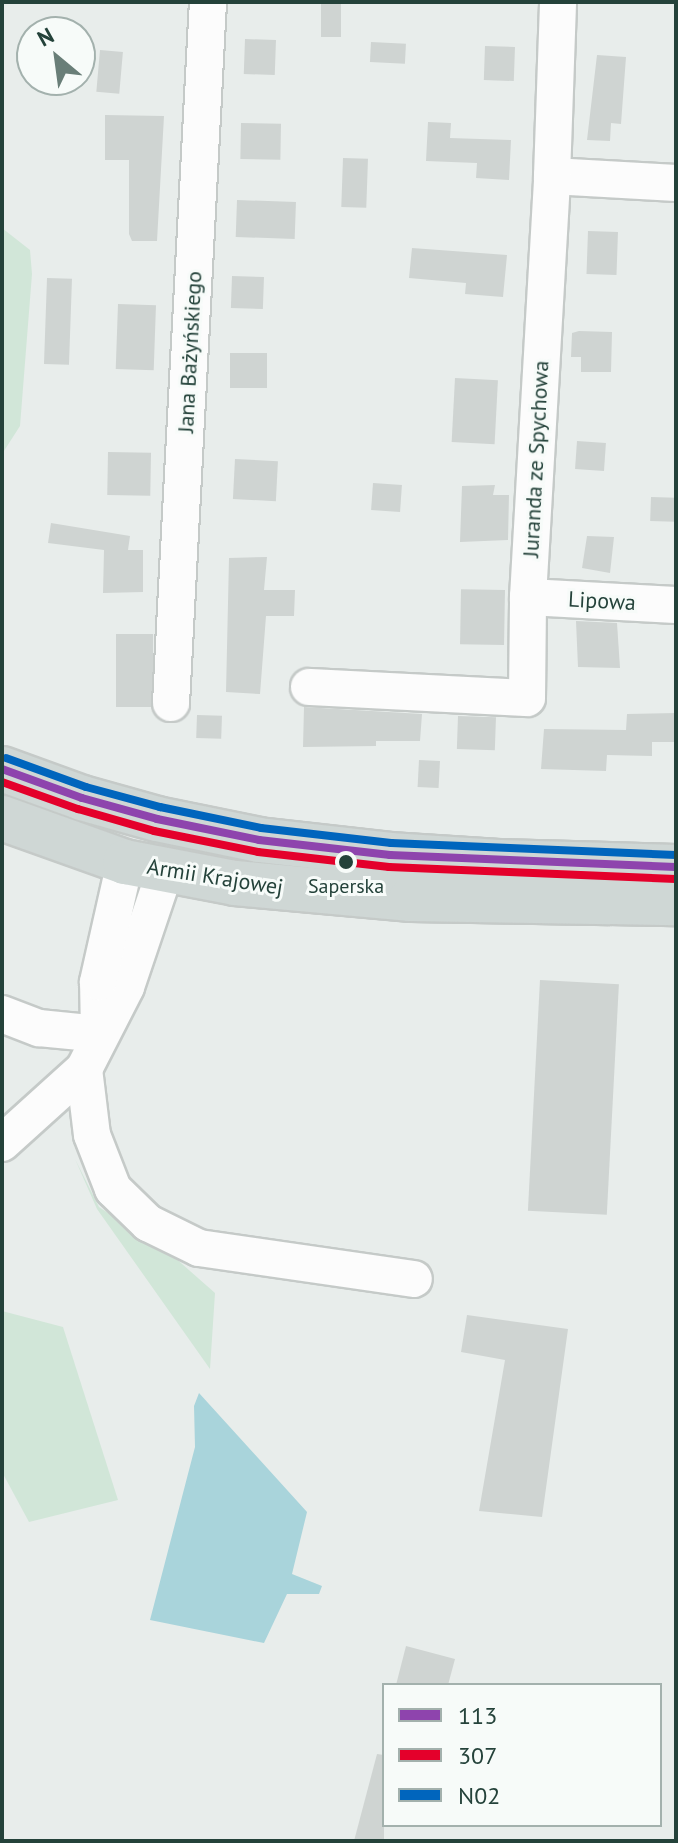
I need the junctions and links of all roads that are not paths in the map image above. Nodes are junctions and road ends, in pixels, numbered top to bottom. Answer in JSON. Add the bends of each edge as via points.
{"nodes":[{"id":1,"x":208,"y":2,"type":"edge"},
{"id":2,"x":558,"y":2,"type":"edge"},
{"id":3,"x":552,"y":176,"type":"junction"},
{"id":4,"x":676,"y":183,"type":"edge"},
{"id":5,"x":528,"y":597,"type":"junction"},
{"id":6,"x":676,"y":605,"type":"edge"},
{"id":7,"x":309,"y":687,"type":"dead end"},
{"id":8,"x":171,"y":703,"type":"dead end"},
{"id":9,"x":2,"y":769,"type":"edge"},
{"id":10,"x":2,"y":818,"type":"edge"},
{"id":11,"x":157,"y":819,"type":"junction"},
{"id":12,"x":145,"y":866,"type":"junction"},
{"id":13,"x":676,"y":867,"type":"edge"},
{"id":14,"x":676,"y":903,"type":"edge"},
{"id":15,"x":2,"y":1014,"type":"edge"},
{"id":16,"x":99,"y":1034,"type":"junction"},
{"id":17,"x":84,"y":1069,"type":"junction"},
{"id":18,"x":2,"y":1143,"type":"edge"},
{"id":19,"x":414,"y":1279,"type":"dead end"}],
"edges":[{"from":1,"to":8,"type":"street","name":"Jana Bażyńskiego"},
{"from":2,"to":3,"type":"street","name":"Juranda ze Spychowa"},
{"from":3,"to":4,"type":"street"},
{"from":3,"to":5,"type":"street","name":"Juranda ze Spychowa"},
{"from":5,"to":6,"type":"street","name":"Lipowa"},
{"from":5,"to":7,"type":"street","name":"Juranda ze Spychowa","via":[[527,698]]},
{"from":9,"to":11,"type":"main road","name":"Armii Krajowej"},
{"from":10,"to":12,"type":"main road","name":"Armii Krajowej"},
{"from":11,"to":12,"type":"main road"},
{"from":11,"to":13,"type":"main road","name":"Armii Krajowej","via":[[259,840],[390,855]]},
{"from":12,"to":14,"type":"main road","name":"Armii Krajowej","via":[[235,883],[411,899]]},
{"from":12,"to":16,"type":"street","via":[[98,982]]},
{"from":15,"to":16,"type":"street","via":[[39,1028]]},
{"from":16,"to":17,"type":"street"},
{"from":17,"to":18,"type":"street"},
{"from":17,"to":19,"type":"street","via":[[92,1135],[106,1176],[123,1201],[163,1233],[218,1252]]}]}
